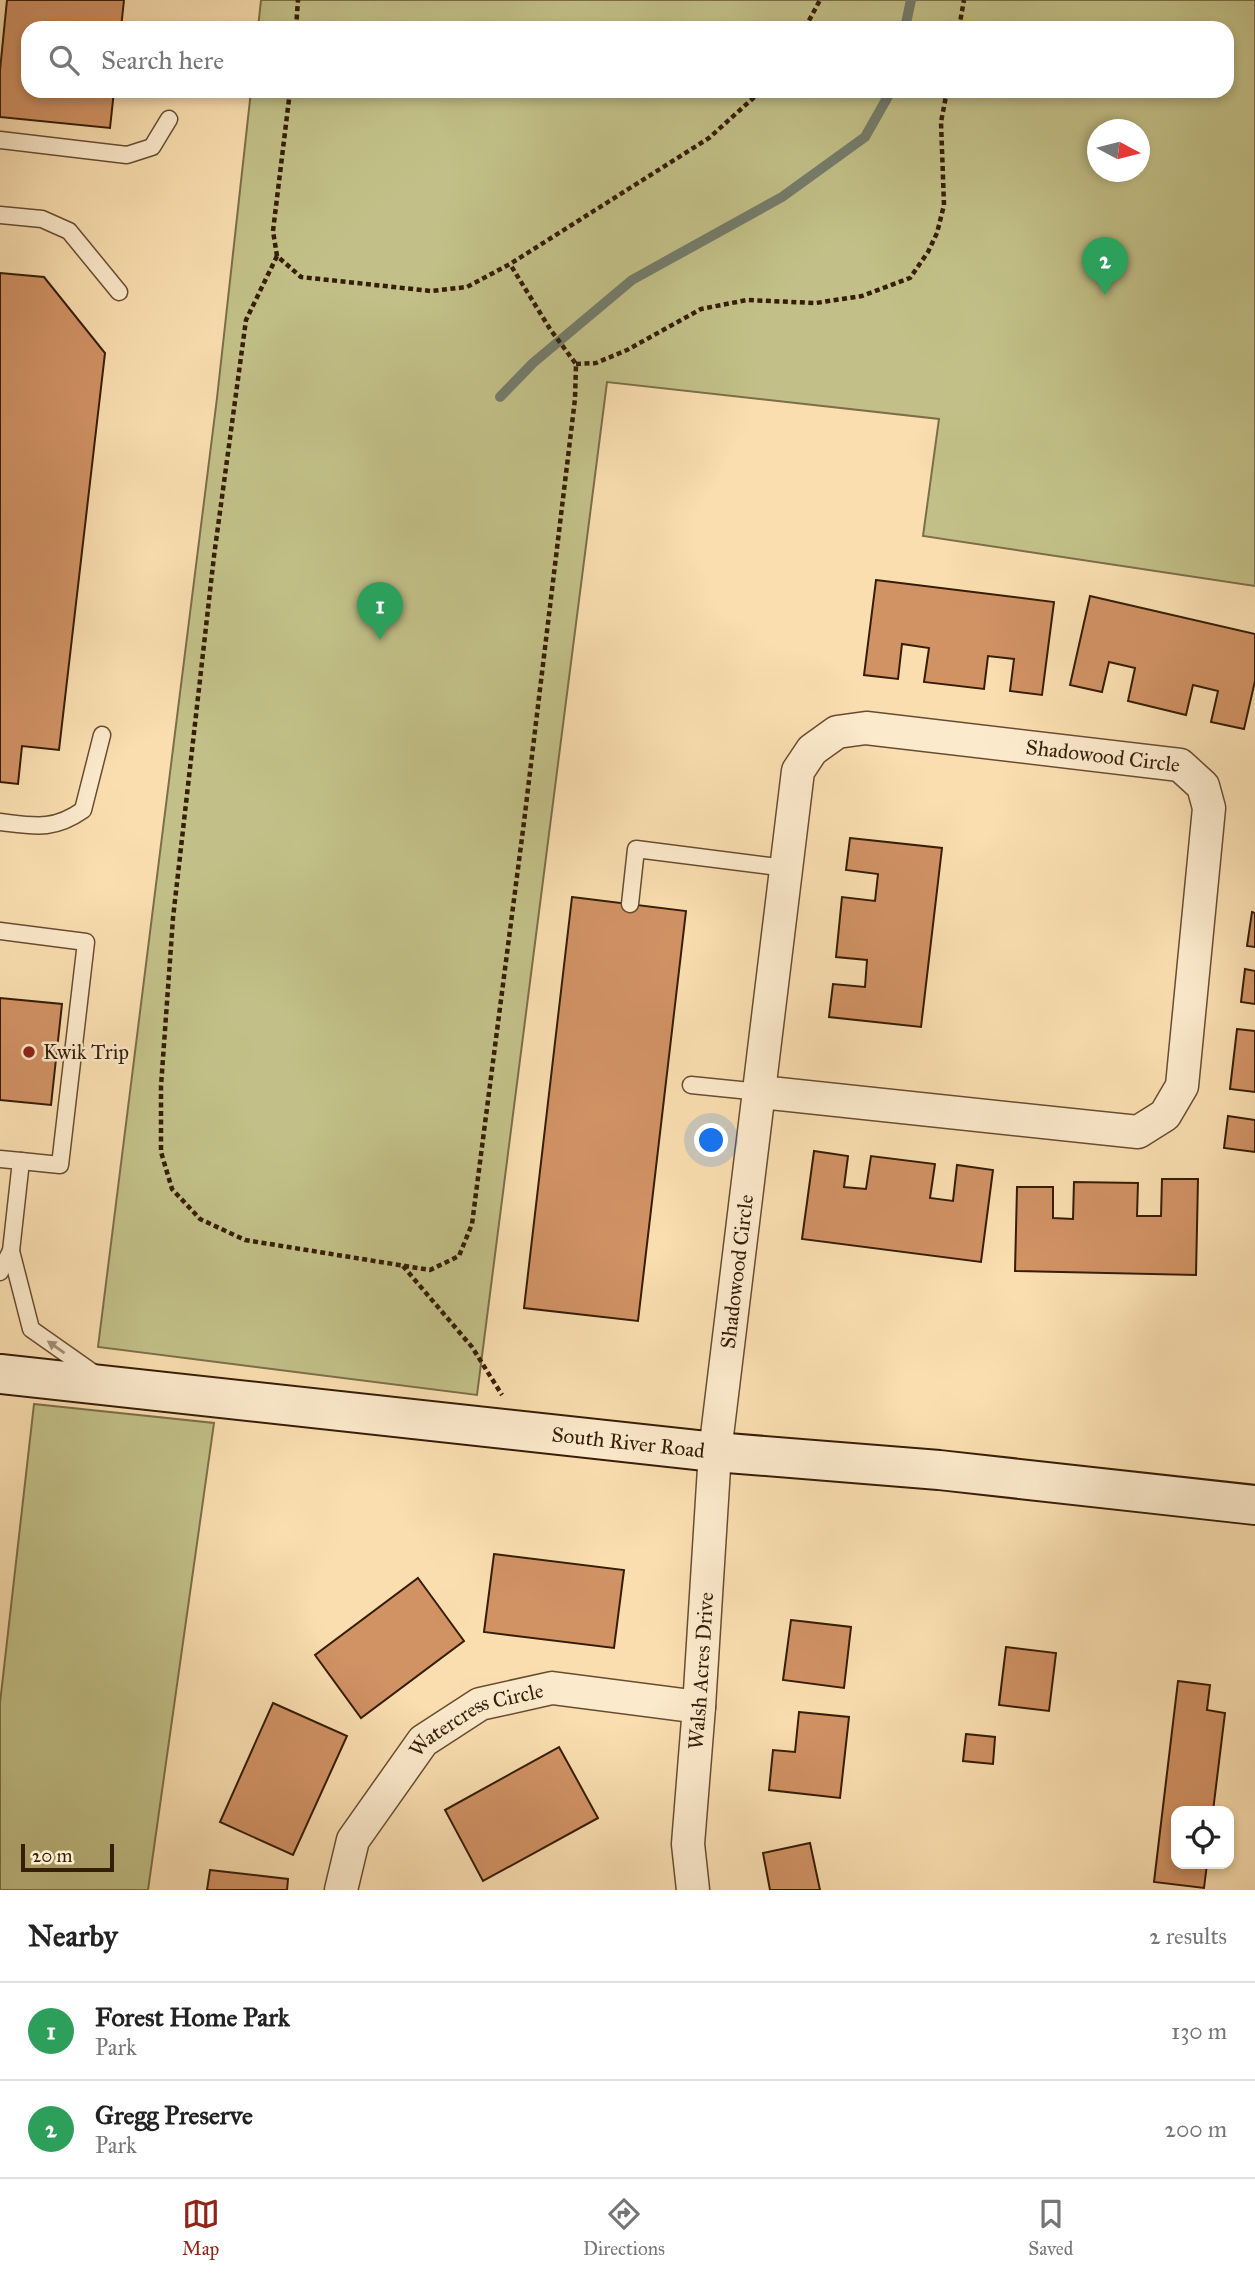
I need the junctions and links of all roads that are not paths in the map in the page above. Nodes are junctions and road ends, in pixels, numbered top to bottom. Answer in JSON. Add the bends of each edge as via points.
{"nodes":[{"id":1,"x":169,"y":119,"type":"dead end"},
{"id":2,"x":0,"y":140,"type":"edge"},
{"id":3,"x":0,"y":215,"type":"edge"},
{"id":4,"x":119,"y":292,"type":"dead end"},
{"id":5,"x":102,"y":735,"type":"dead end"},
{"id":6,"x":0,"y":822,"type":"edge"},
{"id":7,"x":786,"y":868,"type":"junction"},
{"id":8,"x":630,"y":904,"type":"dead end"},
{"id":9,"x":0,"y":931,"type":"edge"},
{"id":10,"x":691,"y":1085,"type":"dead end"},
{"id":11,"x":760,"y":1092,"type":"junction"},
{"id":12,"x":0,"y":1159,"type":"edge"},
{"id":13,"x":21,"y":1161,"type":"junction"},
{"id":14,"x":11,"y":1251,"type":"junction"},
{"id":15,"x":0,"y":1272,"type":"edge"},
{"id":16,"x":0,"y":1374,"type":"edge"},
{"id":17,"x":111,"y":1386,"type":"junction"},
{"id":18,"x":715,"y":1452,"type":"junction"},
{"id":19,"x":1255,"y":1505,"type":"edge"},
{"id":20,"x":699,"y":1707,"type":"junction"},
{"id":21,"x":341,"y":1890,"type":"edge"},
{"id":22,"x":693,"y":1890,"type":"edge"}],
"edges":[{"from":1,"to":2,"type":"lane","via":[[152,147],[127,155]]},
{"from":3,"to":4,"type":"lane","via":[[42,219],[69,231]]},
{"from":5,"to":6,"type":"lane","via":[[83,810],[67,821],[42,827]]},
{"from":7,"to":8,"type":"lane","via":[[636,849]]},
{"from":7,"to":11,"type":"street","name":"Shadowood Circle"},
{"from":7,"to":11,"type":"street","name":"Shadowood Circle","via":[[798,771],[812,750],[837,732],[856,729],[1180,765],[1203,786],[1209,808],[1182,1086],[1166,1115],[1138,1132]]},
{"from":9,"to":13,"type":"lane","via":[[86,942],[60,1165]]},
{"from":10,"to":11,"type":"lane"},
{"from":11,"to":18,"type":"street","name":"Shadowood Circle"},
{"from":12,"to":13,"type":"lane"},
{"from":13,"to":14,"type":"lane"},
{"from":14,"to":15,"type":"lane"},
{"from":17,"to":14,"type":"lane","one_way":true,"via":[[31,1329]]},
{"from":16,"to":17,"type":"street","name":"South River Road"},
{"from":17,"to":18,"type":"street","name":"South River Road"},
{"from":18,"to":19,"type":"street","name":"South River Road","via":[[939,1470]]},
{"from":18,"to":20,"type":"street","name":"Walsh Acres Drive"},
{"from":20,"to":21,"type":"street","name":"Watercress Circle","via":[[552,1688],[480,1704],[423,1741],[354,1840]]},
{"from":20,"to":22,"type":"street","name":"Walsh Acres Drive","via":[[688,1843]]}]}
